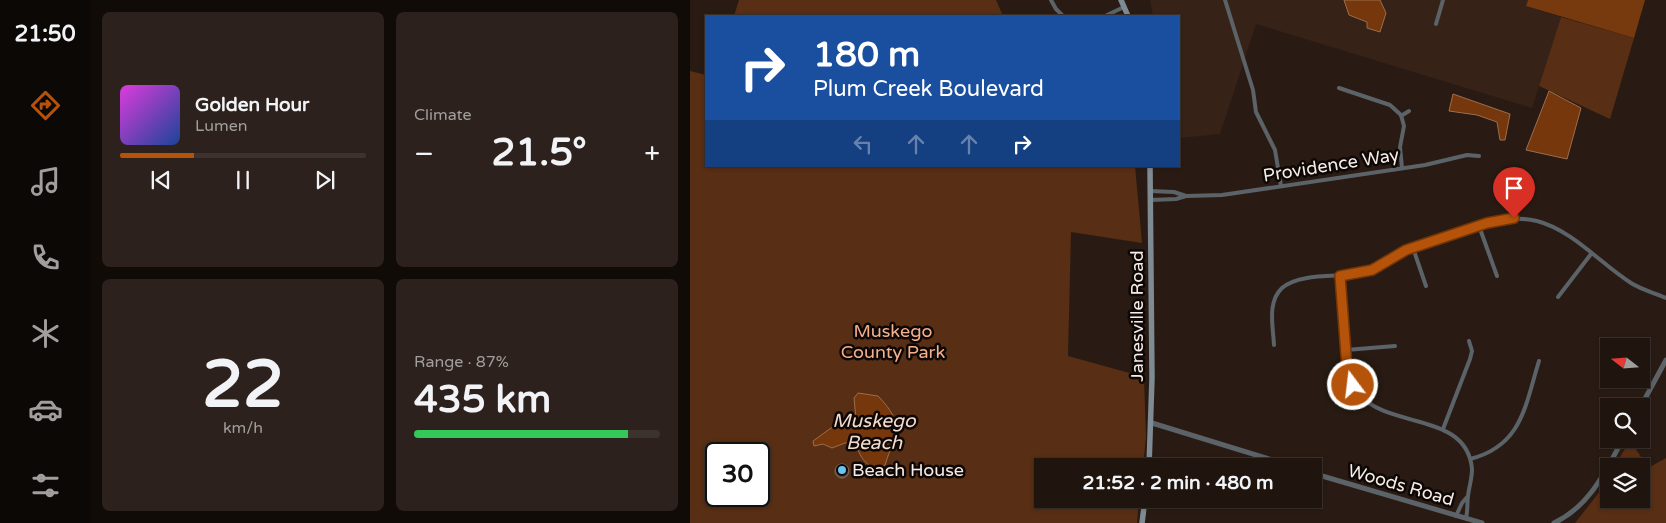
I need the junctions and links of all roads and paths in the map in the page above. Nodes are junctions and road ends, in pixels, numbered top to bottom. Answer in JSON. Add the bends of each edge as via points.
{"nodes":[{"id":1,"x":1051,"y":0,"type":"edge"},
{"id":2,"x":1121,"y":0,"type":"edge"},
{"id":3,"x":1225,"y":0,"type":"edge"},
{"id":4,"x":1443,"y":0,"type":"edge"},
{"id":5,"x":1124,"y":7,"type":"junction"},
{"id":6,"x":1062,"y":15,"type":"edge"},
{"id":7,"x":1106,"y":15,"type":"edge"},
{"id":8,"x":1128,"y":15,"type":"edge"},
{"id":9,"x":1436,"y":24,"type":"dead end"},
{"id":10,"x":1339,"y":88,"type":"dead end"},
{"id":11,"x":1409,"y":111,"type":"dead end"},
{"id":12,"x":1402,"y":116,"type":"junction"},
{"id":13,"x":1479,"y":156,"type":"dead end"},
{"id":14,"x":1150,"y":167,"type":"edge"},
{"id":15,"x":1402,"y":168,"type":"junction"},
{"id":16,"x":1281,"y":186,"type":"junction"},
{"id":17,"x":1150,"y":191,"type":"junction"},
{"id":18,"x":1186,"y":196,"type":"junction"},
{"id":19,"x":1150,"y":200,"type":"junction"},
{"id":20,"x":1479,"y":226,"type":"junction"},
{"id":21,"x":1412,"y":248,"type":"junction"},
{"id":22,"x":1591,"y":254,"type":"junction"},
{"id":23,"x":1340,"y":276,"type":"junction"},
{"id":24,"x":1497,"y":276,"type":"dead end"},
{"id":25,"x":1426,"y":286,"type":"dead end"},
{"id":26,"x":1558,"y":296,"type":"dead end"},
{"id":27,"x":1666,"y":297,"type":"edge"},
{"id":28,"x":1469,"y":341,"type":"dead end"},
{"id":29,"x":1274,"y":345,"type":"dead end"},
{"id":30,"x":1395,"y":346,"type":"dead end"},
{"id":31,"x":1346,"y":350,"type":"junction"},
{"id":32,"x":1666,"y":360,"type":"edge"},
{"id":33,"x":1538,"y":361,"type":"dead end"},
{"id":34,"x":1645,"y":398,"type":"edge"},
{"id":35,"x":1152,"y":423,"type":"junction"},
{"id":36,"x":1443,"y":429,"type":"junction"},
{"id":37,"x":1618,"y":448,"type":"edge"},
{"id":38,"x":1149,"y":458,"type":"edge"},
{"id":39,"x":1266,"y":458,"type":"edge"},
{"id":40,"x":1470,"y":459,"type":"junction"},
{"id":41,"x":1322,"y":476,"type":"edge"},
{"id":42,"x":1468,"y":496,"type":"junction"},
{"id":43,"x":1144,"y":508,"type":"edge"},
{"id":44,"x":1456,"y":516,"type":"junction"},
{"id":45,"x":1466,"y":518,"type":"junction"},
{"id":46,"x":1142,"y":523,"type":"edge"},
{"id":47,"x":1482,"y":523,"type":"edge"},
{"id":48,"x":1554,"y":523,"type":"edge"}],
"edges":[{"from":1,"to":6,"type":"street"},
{"from":2,"to":5,"type":"main road"},
{"from":3,"to":16,"type":"street","via":[[1253,90],[1256,112],[1275,150]]},
{"from":4,"to":9,"type":"street"},
{"from":5,"to":7,"type":"street"},
{"from":5,"to":8,"type":"main road"},
{"from":10,"to":12,"type":"street","via":[[1390,105]]},
{"from":11,"to":12,"type":"street"},
{"from":12,"to":15,"type":"street"},
{"from":13,"to":15,"type":"street","name":"Providence Way","via":[[1467,155]]},
{"from":14,"to":17,"type":"main road","name":"Janesville Road"},
{"from":15,"to":16,"type":"street","name":"Providence Way"},
{"from":16,"to":18,"type":"street","name":"Providence Way","via":[[1222,195]]},
{"from":17,"to":18,"type":"street","name":"Providence Way"},
{"from":17,"to":19,"type":"main road","name":"Janesville Road"},
{"from":18,"to":19,"type":"street","name":"Providence Way"},
{"from":19,"to":35,"type":"main road","name":"Janesville Road"},
{"from":20,"to":21,"type":"street"},
{"from":20,"to":22,"type":"street","via":[[1504,219],[1536,221],[1559,230]]},
{"from":20,"to":24,"type":"street"},
{"from":21,"to":23,"type":"street","via":[[1372,270]]},
{"from":21,"to":25,"type":"street"},
{"from":22,"to":26,"type":"street"},
{"from":22,"to":27,"type":"street","via":[[1634,285]]},
{"from":23,"to":29,"type":"street","via":[[1295,280],[1281,288],[1272,310]]},
{"from":23,"to":31,"type":"street"},
{"from":28,"to":36,"type":"street","via":[[1470,359]]},
{"from":30,"to":31,"type":"street"},
{"from":31,"to":36,"type":"street","via":[[1350,379],[1368,403],[1386,412]]},
{"from":32,"to":34,"type":"street"},
{"from":33,"to":40,"type":"street","via":[[1514,432],[1493,452]]},
{"from":35,"to":38,"type":"main road","name":"Janesville Road"},
{"from":35,"to":39,"type":"street"},
{"from":36,"to":40,"type":"street","via":[[1462,446]]},
{"from":37,"to":48,"type":"street","via":[[1588,498]]},
{"from":40,"to":42,"type":"street","via":[[1472,477]]},
{"from":41,"to":44,"type":"street","name":"Woods Road"},
{"from":42,"to":44,"type":"street"},
{"from":42,"to":45,"type":"street"},
{"from":43,"to":46,"type":"main road"},
{"from":44,"to":45,"type":"street","name":"Woods Road"},
{"from":45,"to":47,"type":"street","name":"Woods Road"}]}
